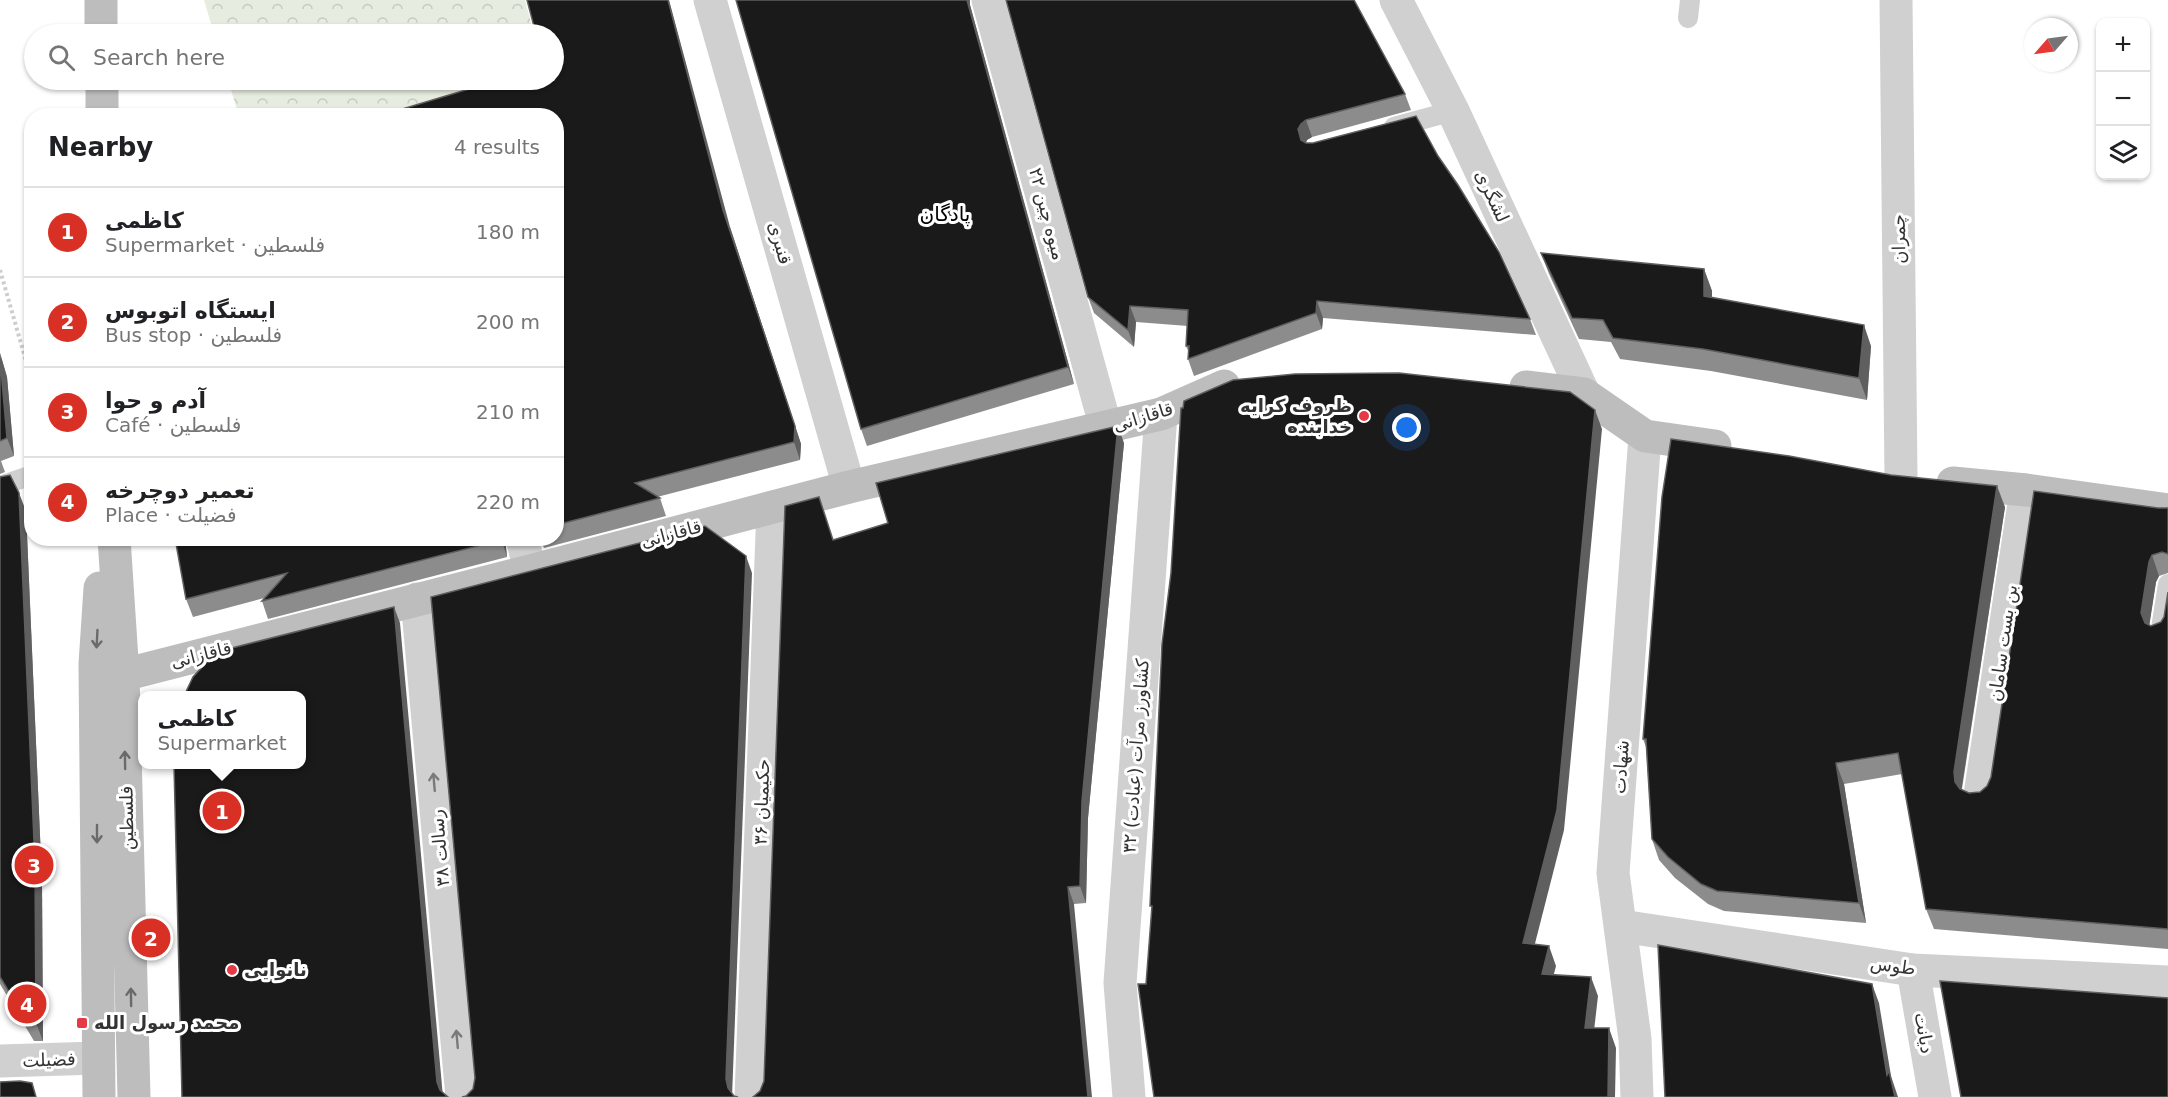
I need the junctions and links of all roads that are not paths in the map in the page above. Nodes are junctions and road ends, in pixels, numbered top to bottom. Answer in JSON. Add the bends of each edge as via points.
{"nodes":[{"id":1,"x":101,"y":0,"type":"edge"},
{"id":2,"x":710,"y":0,"type":"edge"},
{"id":3,"x":988,"y":0,"type":"edge"},
{"id":4,"x":1396,"y":0,"type":"edge"},
{"id":5,"x":1889,"y":1,"type":"edge"},
{"id":6,"x":101,"y":24,"type":"edge"},
{"id":7,"x":102,"y":90,"type":"edge"},
{"id":8,"x":102,"y":108,"type":"edge"},
{"id":9,"x":1453,"y":111,"type":"junction"},
{"id":10,"x":1373,"y":132,"type":"edge"},
{"id":11,"x":1257,"y":379,"type":"edge"},
{"id":12,"x":1501,"y":385,"type":"edge"},
{"id":13,"x":1584,"y":394,"type":"junction"},
{"id":14,"x":1161,"y":414,"type":"junction"},
{"id":15,"x":1106,"y":428,"type":"junction"},
{"id":16,"x":1645,"y":436,"type":"junction"},
{"id":17,"x":1745,"y":450,"type":"edge"},
{"id":18,"x":1868,"y":471,"type":"edge"},
{"id":19,"x":1901,"y":477,"type":"junction"},
{"id":20,"x":24,"y":478,"type":"edge"},
{"id":21,"x":0,"y":486,"type":"edge"},
{"id":22,"x":849,"y":487,"type":"junction"},
{"id":23,"x":2026,"y":490,"type":"junction"},
{"id":24,"x":773,"y":507,"type":"junction"},
{"id":25,"x":2168,"y":510,"type":"edge"},
{"id":26,"x":102,"y":546,"type":"edge"},
{"id":27,"x":115,"y":546,"type":"edge"},
{"id":28,"x":524,"y":546,"type":"edge"},
{"id":29,"x":530,"y":571,"type":"junction"},
{"id":30,"x":2168,"y":584,"type":"edge"},
{"id":31,"x":417,"y":599,"type":"junction"},
{"id":32,"x":2160,"y":635,"type":"edge"},
{"id":33,"x":123,"y":675,"type":"junction"},
{"id":34,"x":1980,"y":795,"type":"edge"},
{"id":35,"x":1621,"y":926,"type":"junction"},
{"id":36,"x":1913,"y":970,"type":"junction"},
{"id":37,"x":2168,"y":982,"type":"edge"},
{"id":38,"x":98,"y":1058,"type":"junction"},
{"id":39,"x":0,"y":1061,"type":"edge"},
{"id":40,"x":99,"y":1097,"type":"edge"},
{"id":41,"x":134,"y":1097,"type":"edge"},
{"id":42,"x":462,"y":1097,"type":"edge"},
{"id":43,"x":751,"y":1097,"type":"edge"},
{"id":44,"x":1129,"y":1097,"type":"edge"},
{"id":45,"x":1638,"y":1097,"type":"edge"},
{"id":46,"x":1935,"y":1097,"type":"edge"}],
"edges":[{"from":1,"to":6,"type":"street"},
{"from":2,"to":22,"type":"street","name":"قنبری"},
{"from":3,"to":15,"type":"street","name":"۲۲ میوه چین"},
{"from":4,"to":9,"type":"street","name":"لشگری"},
{"from":5,"to":19,"type":"street","name":"چمران"},
{"from":7,"to":8,"type":"street"},
{"from":9,"to":10,"type":"lane"},
{"from":9,"to":13,"type":"street","name":"لشگری"},
{"from":11,"to":14,"type":"street","name":"قاقازانی","via":[[1235,381]]},
{"from":12,"to":13,"type":"street"},
{"from":13,"to":16,"type":"street"},
{"from":14,"to":15,"type":"street","name":"قاقازانی"},
{"from":14,"to":44,"type":"street","name":"۳۲ کشاورز مرآت (عبادت)","via":[[1120,983]]},
{"from":15,"to":22,"type":"street","name":"قاقازانی"},
{"from":16,"to":17,"type":"street"},
{"from":16,"to":35,"type":"street","name":"شهادت","via":[[1613,873]]},
{"from":18,"to":19,"type":"street"},
{"from":19,"to":23,"type":"street"},
{"from":20,"to":21,"type":"lane"},
{"from":22,"to":24,"type":"street","name":"قاقازانی"},
{"from":23,"to":25,"type":"street"},
{"from":23,"to":34,"type":"street","name":"بن بست سامان"},
{"from":24,"to":29,"type":"street","name":"قاقازانی"},
{"from":24,"to":43,"type":"street","name":"۳۶ حکیمیان"},
{"from":26,"to":38,"type":"street","name":"فلسطین","one_way":true,"via":[[95,664]]},
{"from":27,"to":33,"type":"street","name":"فلسطین"},
{"from":28,"to":29,"type":"street"},
{"from":29,"to":31,"type":"street","name":"قاقازانی"},
{"from":30,"to":32,"type":"lane"},
{"from":31,"to":33,"type":"street","name":"قاقازانی"},
{"from":42,"to":31,"type":"street","name":"۳۸ رسالت","one_way":true},
{"from":41,"to":33,"type":"street","name":"فلسطین","one_way":true},
{"from":35,"to":36,"type":"street","name":"طوس"},
{"from":35,"to":45,"type":"street","name":"شهادت"},
{"from":36,"to":37,"type":"street","name":"طوس"},
{"from":36,"to":46,"type":"street","name":"دیانت"},
{"from":38,"to":39,"type":"street","name":"فضیلت"},
{"from":38,"to":40,"type":"street","name":"فلسطین"}]}
